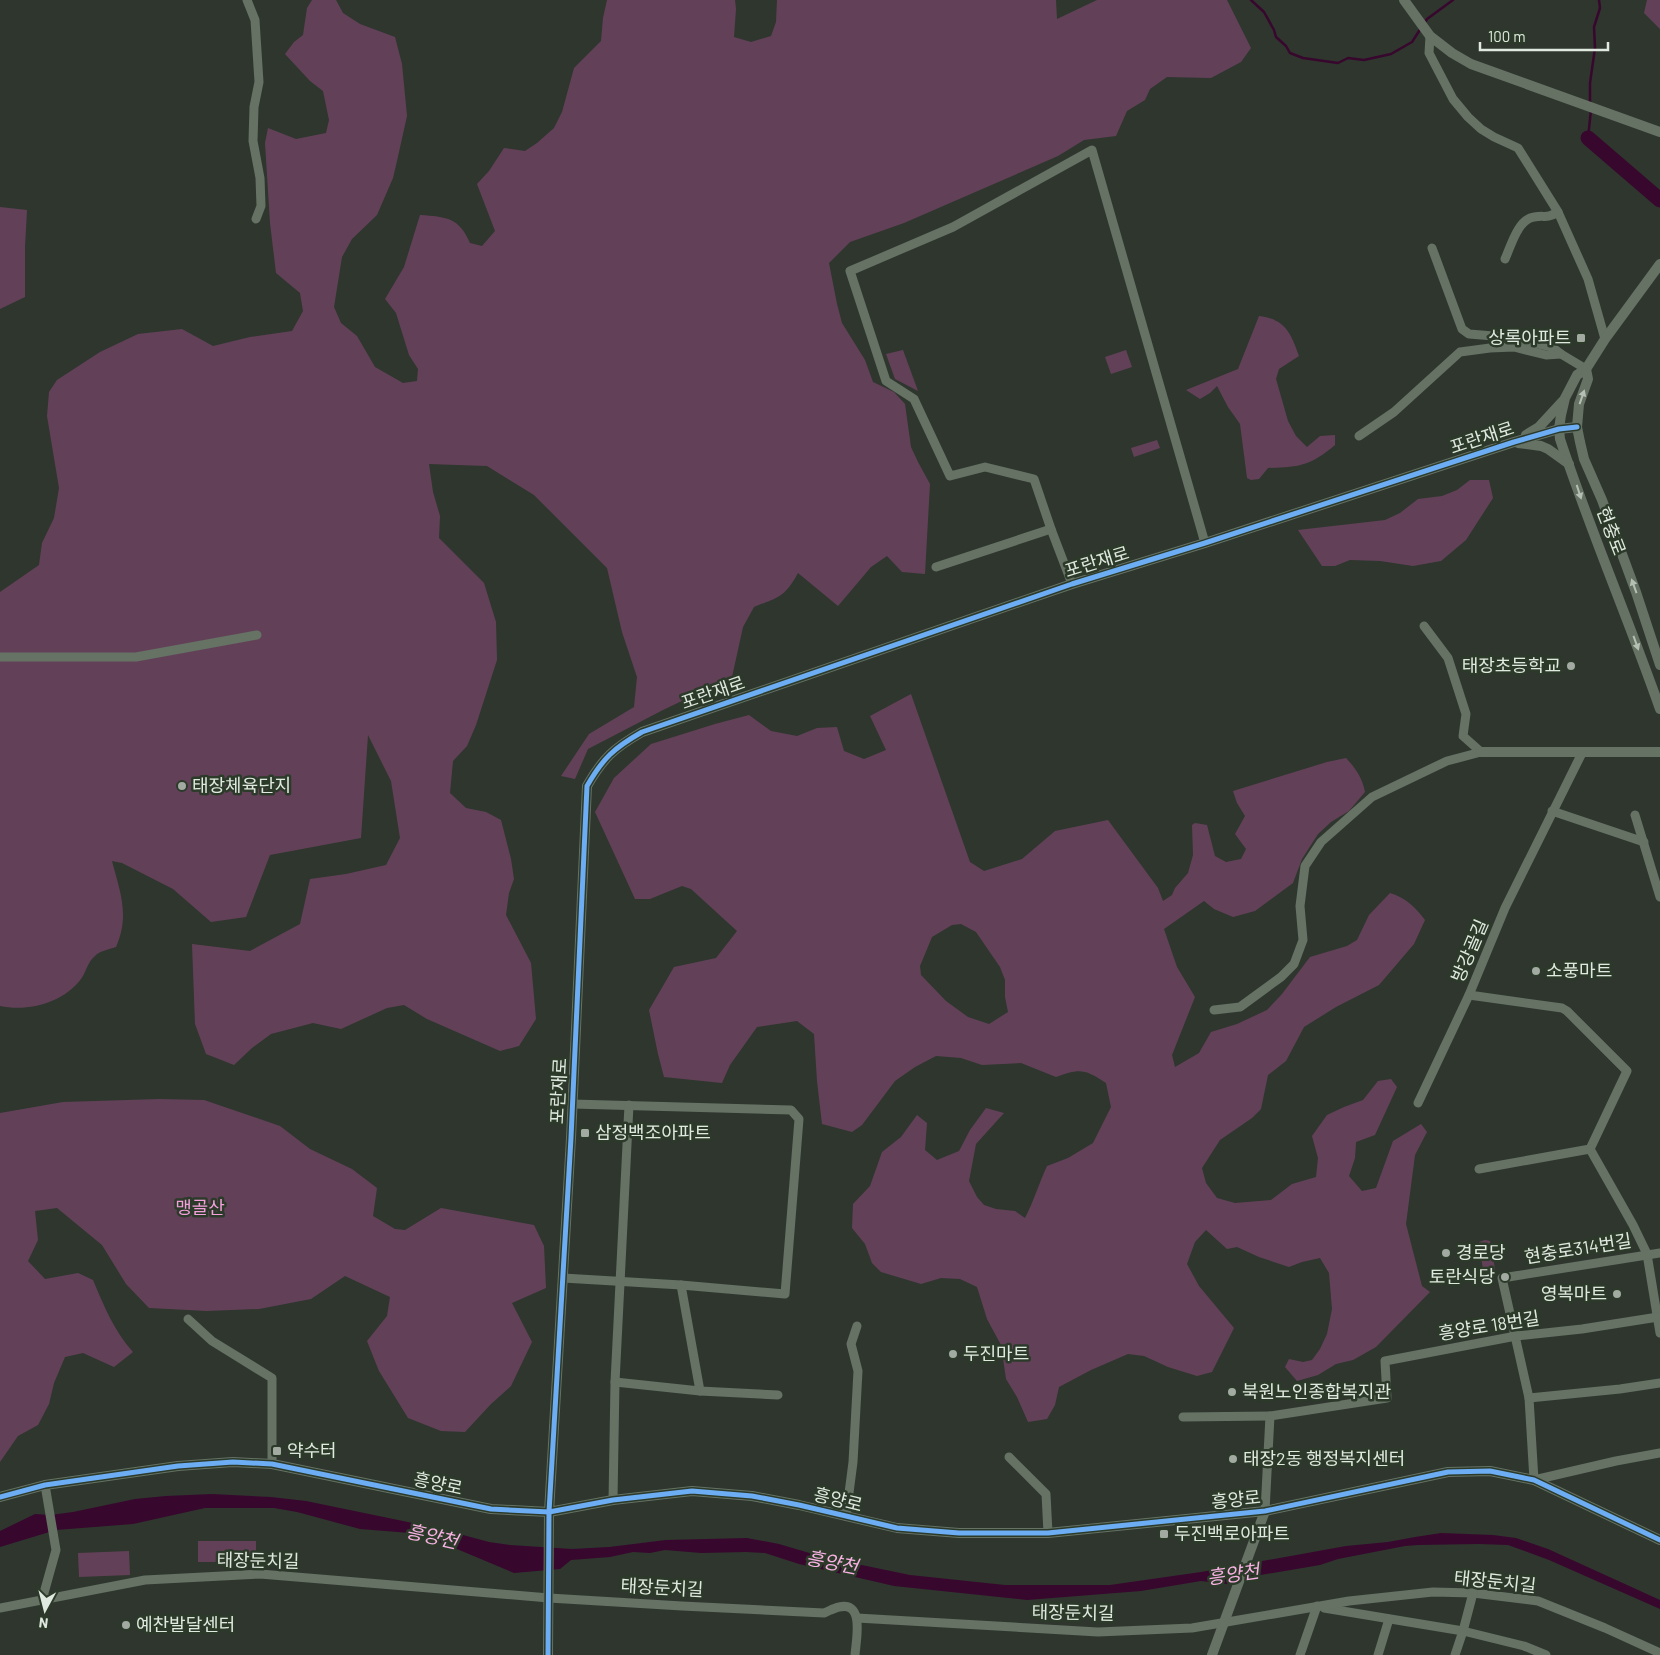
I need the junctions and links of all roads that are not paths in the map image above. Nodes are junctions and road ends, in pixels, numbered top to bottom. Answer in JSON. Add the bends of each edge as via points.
{"nodes":[{"id":1,"x":247,"y":0,"type":"edge"},
{"id":2,"x":1404,"y":0,"type":"edge"},
{"id":3,"x":1428,"y":34,"type":"junction"},
{"id":4,"x":1660,"y":132,"type":"edge"},
{"id":5,"x":1558,"y":212,"type":"junction"},
{"id":6,"x":256,"y":219,"type":"dead end"},
{"id":7,"x":1432,"y":248,"type":"dead end"},
{"id":8,"x":1505,"y":259,"type":"dead end"},
{"id":9,"x":1660,"y":264,"type":"edge"},
{"id":10,"x":1605,"y":339,"type":"junction"},
{"id":11,"x":1561,"y":354,"type":"junction"},
{"id":12,"x":1586,"y":369,"type":"junction"},
{"id":13,"x":1565,"y":398,"type":"junction"},
{"id":14,"x":1577,"y":427,"type":"junction"},
{"id":15,"x":1559,"y":429,"type":"junction"},
{"id":16,"x":1359,"y":436,"type":"dead end"},
{"id":17,"x":1514,"y":442,"type":"junction"},
{"id":18,"x":1569,"y":464,"type":"junction"},
{"id":19,"x":1051,"y":530,"type":"junction"},
{"id":20,"x":1205,"y":543,"type":"junction"},
{"id":21,"x":936,"y":567,"type":"dead end"},
{"id":22,"x":1072,"y":584,"type":"junction"},
{"id":23,"x":1424,"y":626,"type":"dead end"},
{"id":24,"x":257,"y":635,"type":"dead end"},
{"id":25,"x":0,"y":657,"type":"edge"},
{"id":26,"x":1658,"y":661,"type":"edge"},
{"id":27,"x":1643,"y":662,"type":"junction"},
{"id":28,"x":1660,"y":709,"type":"edge"},
{"id":29,"x":1481,"y":752,"type":"junction"},
{"id":30,"x":1660,"y":752,"type":"edge"},
{"id":31,"x":1582,"y":753,"type":"junction"},
{"id":32,"x":1552,"y":811,"type":"junction"},
{"id":33,"x":1635,"y":816,"type":"dead end"},
{"id":34,"x":1644,"y":842,"type":"junction"},
{"id":35,"x":1660,"y":897,"type":"edge"},
{"id":36,"x":1470,"y":994,"type":"junction"},
{"id":37,"x":1214,"y":1010,"type":"dead end"},
{"id":38,"x":1418,"y":1103,"type":"dead end"},
{"id":39,"x":572,"y":1104,"type":"junction"},
{"id":40,"x":629,"y":1105,"type":"junction"},
{"id":41,"x":1590,"y":1149,"type":"junction"},
{"id":42,"x":1479,"y":1169,"type":"dead end"},
{"id":43,"x":1660,"y":1253,"type":"edge"},
{"id":44,"x":1647,"y":1254,"type":"junction"},
{"id":45,"x":562,"y":1278,"type":"junction"},
{"id":46,"x":619,"y":1282,"type":"junction"},
{"id":47,"x":681,"y":1285,"type":"junction"},
{"id":48,"x":1658,"y":1317,"type":"junction"},
{"id":49,"x":188,"y":1319,"type":"dead end"},
{"id":50,"x":857,"y":1326,"type":"dead end"},
{"id":51,"x":1660,"y":1333,"type":"edge"},
{"id":52,"x":1516,"y":1336,"type":"junction"},
{"id":53,"x":615,"y":1382,"type":"junction"},
{"id":54,"x":1660,"y":1383,"type":"edge"},
{"id":55,"x":700,"y":1391,"type":"junction"},
{"id":56,"x":778,"y":1395,"type":"dead end"},
{"id":57,"x":1529,"y":1398,"type":"junction"},
{"id":58,"x":1270,"y":1416,"type":"junction"},
{"id":59,"x":1183,"y":1417,"type":"dead end"},
{"id":60,"x":1660,"y":1453,"type":"edge"},
{"id":61,"x":1009,"y":1457,"type":"dead end"},
{"id":62,"x":272,"y":1464,"type":"junction"},
{"id":63,"x":1534,"y":1480,"type":"junction"},
{"id":64,"x":45,"y":1486,"type":"junction"},
{"id":65,"x":0,"y":1497,"type":"edge"},
{"id":66,"x":613,"y":1500,"type":"junction"},
{"id":67,"x":1264,"y":1511,"type":"junction"},
{"id":68,"x":549,"y":1512,"type":"junction"},
{"id":69,"x":846,"y":1516,"type":"junction"},
{"id":70,"x":1048,"y":1534,"type":"junction"},
{"id":71,"x":1660,"y":1540,"type":"edge"},
{"id":72,"x":1473,"y":1593,"type":"junction"},
{"id":73,"x":549,"y":1598,"type":"junction"},
{"id":74,"x":42,"y":1600,"type":"junction"},
{"id":75,"x":1316,"y":1606,"type":"junction"},
{"id":76,"x":0,"y":1608,"type":"edge"},
{"id":77,"x":1226,"y":1617,"type":"junction"},
{"id":78,"x":857,"y":1618,"type":"junction"},
{"id":79,"x":1390,"y":1619,"type":"junction"},
{"id":80,"x":1464,"y":1631,"type":"junction"},
{"id":81,"x":1660,"y":1653,"type":"edge"},
{"id":82,"x":548,"y":1655,"type":"edge"},
{"id":83,"x":855,"y":1655,"type":"edge"},
{"id":84,"x":1212,"y":1655,"type":"edge"},
{"id":85,"x":1300,"y":1655,"type":"edge"},
{"id":86,"x":1378,"y":1655,"type":"edge"},
{"id":87,"x":1455,"y":1655,"type":"edge"},
{"id":88,"x":1546,"y":1655,"type":"edge"}],
"edges":[{"from":1,"to":6,"type":"street","via":[[255,20],[259,82],[253,141],[260,178],[260,206]]},
{"from":2,"to":3,"type":"street"},
{"from":3,"to":4,"type":"street","via":[[1471,64]]},
{"from":3,"to":5,"type":"street","via":[[1429,53],[1453,98],[1481,129],[1518,148]]},
{"from":5,"to":8,"type":"street","via":[[1548,217],[1533,217],[1521,225]]},
{"from":5,"to":10,"type":"street","via":[[1588,279]]},
{"from":7,"to":11,"type":"street","via":[[1462,329],[1469,334],[1534,342],[1552,347]]},
{"from":9,"to":10,"type":"street","name":"현충로"},
{"from":10,"to":12,"type":"street","name":"현충로"},
{"from":11,"to":12,"type":"street"},
{"from":11,"to":16,"type":"street","via":[[1546,355],[1514,347],[1460,352],[1394,412]]},
{"from":12,"to":13,"type":"street","name":"현충로","via":[[1577,374]]},
{"from":14,"to":12,"type":"street","name":"현충로","one_way":true,"via":[[1579,404],[1588,379]]},
{"from":13,"to":15,"type":"street","name":"현충로"},
{"from":13,"to":17,"type":"street","via":[[1539,427]]},
{"from":14,"to":15,"type":"street","name":"포란재로"},
{"from":26,"to":14,"type":"street","name":"현충로","one_way":true,"via":[[1636,592],[1584,459]]},
{"from":15,"to":17,"type":"street","name":"포란재로"},
{"from":15,"to":18,"type":"street","name":"현충로"},
{"from":17,"to":18,"type":"street","via":[[1541,446]]},
{"from":17,"to":20,"type":"street","name":"포란재로"},
{"from":18,"to":27,"type":"street","name":"현충로","one_way":true},
{"from":19,"to":20,"type":"street","via":[[1034,479],[985,467],[950,476],[914,399],[886,381],[850,271],[953,227],[1092,150]]},
{"from":19,"to":21,"type":"street"},
{"from":19,"to":22,"type":"street"},
{"from":20,"to":22,"type":"street","name":"포란재로"},
{"from":22,"to":39,"type":"street","name":"포란재로","via":[[642,732],[620,744],[598,766],[587,786]]},
{"from":23,"to":29,"type":"street","via":[[1448,658],[1466,714],[1463,736]]},
{"from":24,"to":25,"type":"street","via":[[136,657]]},
{"from":26,"to":27,"type":"street"},
{"from":27,"to":28,"type":"street","name":"현충로"},
{"from":29,"to":31,"type":"street"},
{"from":29,"to":37,"type":"street","via":[[1447,761],[1372,797],[1321,842],[1305,866],[1300,906],[1303,940],[1294,964],[1240,1007]]},
{"from":30,"to":31,"type":"street"},
{"from":31,"to":32,"type":"street","name":"방강골길"},
{"from":32,"to":34,"type":"street"},
{"from":32,"to":36,"type":"street","name":"방강골길","via":[[1505,908]]},
{"from":33,"to":34,"type":"street"},
{"from":34,"to":35,"type":"street"},
{"from":36,"to":38,"type":"street","name":"방강골길"},
{"from":36,"to":41,"type":"street","via":[[1562,1008],[1627,1071]]},
{"from":39,"to":40,"type":"street"},
{"from":39,"to":45,"type":"street","name":"포란재로"},
{"from":40,"to":46,"type":"street"},
{"from":40,"to":47,"type":"street","via":[[791,1110],[798,1119],[785,1294]]},
{"from":41,"to":42,"type":"street"},
{"from":41,"to":44,"type":"street"},
{"from":43,"to":44,"type":"street","name":"현충로314번길"},
{"from":44,"to":48,"type":"street"},
{"from":44,"to":52,"type":"street","name":"현충로314번길","via":[[1502,1278]]},
{"from":45,"to":46,"type":"street"},
{"from":45,"to":68,"type":"street","name":"포란재로"},
{"from":46,"to":47,"type":"street"},
{"from":46,"to":53,"type":"street"},
{"from":47,"to":55,"type":"street"},
{"from":48,"to":51,"type":"street"},
{"from":48,"to":52,"type":"street","name":"흥양로 18번길"},
{"from":49,"to":62,"type":"street","via":[[212,1341],[272,1378]]},
{"from":50,"to":69,"type":"street","via":[[852,1344],[858,1370],[853,1462]]},
{"from":52,"to":57,"type":"street"},
{"from":52,"to":58,"type":"street","name":"흥양로 18번길","via":[[1385,1361],[1387,1398]]},
{"from":53,"to":55,"type":"street"},
{"from":53,"to":66,"type":"street"},
{"from":54,"to":57,"type":"street"},
{"from":55,"to":56,"type":"street"},
{"from":57,"to":63,"type":"street"},
{"from":58,"to":59,"type":"street"},
{"from":58,"to":67,"type":"street"},
{"from":60,"to":63,"type":"street"},
{"from":61,"to":70,"type":"street","via":[[1046,1494]]},
{"from":62,"to":64,"type":"street","name":"흥양로","via":[[233,1462],[178,1466]]},
{"from":62,"to":68,"type":"street","name":"흥양로","via":[[491,1509]]},
{"from":63,"to":67,"type":"street","name":"흥양로","via":[[1490,1471],[1448,1472]]},
{"from":63,"to":71,"type":"street","name":"흥양로"},
{"from":64,"to":65,"type":"street","name":"흥양로"},
{"from":64,"to":74,"type":"street","via":[[56,1550]]},
{"from":66,"to":68,"type":"street","name":"흥양로"},
{"from":66,"to":69,"type":"street","name":"흥양로","via":[[692,1491],[752,1496]]},
{"from":67,"to":70,"type":"street","name":"흥양로"},
{"from":67,"to":77,"type":"street"},
{"from":68,"to":73,"type":"street","name":"포란재로"},
{"from":69,"to":70,"type":"street","name":"흥양로","via":[[897,1528],[959,1533]]},
{"from":72,"to":75,"type":"street","name":"태장둔치길","via":[[1433,1592]]},
{"from":72,"to":80,"type":"street"},
{"from":72,"to":81,"type":"street","name":"태장둔치길","via":[[1538,1601]]},
{"from":73,"to":74,"type":"street","name":"태장둔치길","via":[[260,1574],[145,1580]]},
{"from":73,"to":78,"type":"street","name":"태장둔치길","via":[[824,1613],[840,1606],[856,1611]]},
{"from":73,"to":82,"type":"street","name":"포란재로"},
{"from":74,"to":76,"type":"street","name":"태장둔치길"},
{"from":75,"to":77,"type":"street","name":"태장둔치길"},
{"from":75,"to":79,"type":"street"},
{"from":75,"to":85,"type":"street"},
{"from":77,"to":78,"type":"street","name":"태장둔치길","via":[[1192,1628],[1098,1632]]},
{"from":77,"to":84,"type":"street"},
{"from":78,"to":83,"type":"street"},
{"from":79,"to":80,"type":"street"},
{"from":79,"to":86,"type":"street"},
{"from":80,"to":87,"type":"street"},
{"from":80,"to":88,"type":"street"}]}
